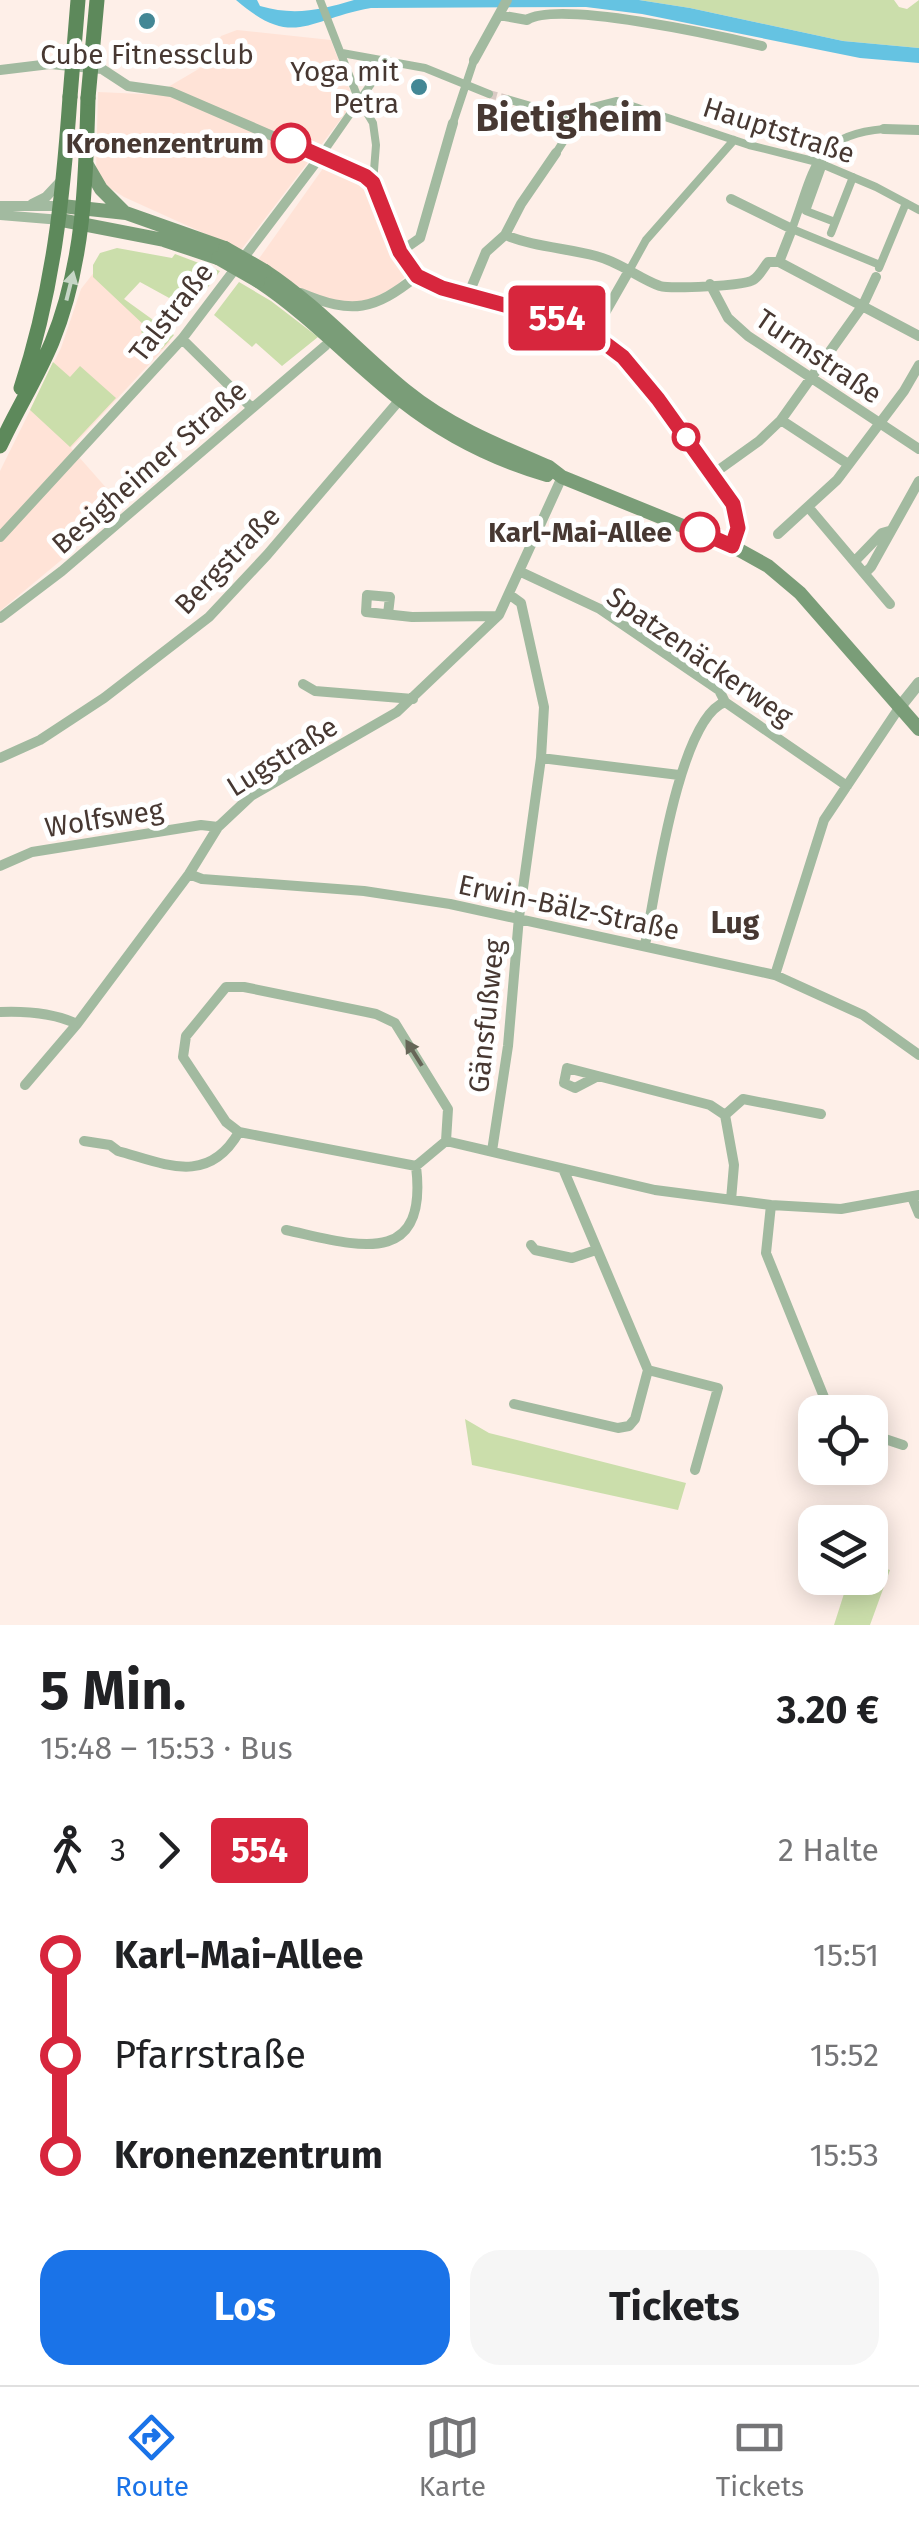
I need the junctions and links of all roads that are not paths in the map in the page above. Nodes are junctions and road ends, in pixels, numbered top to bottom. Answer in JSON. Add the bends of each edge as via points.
{"nodes":[{"id":1,"x":78,"y":0,"type":"edge"},
{"id":2,"x":97,"y":0,"type":"edge"},
{"id":3,"x":320,"y":0,"type":"edge"},
{"id":4,"x":503,"y":8,"type":"edge"},
{"id":5,"x":762,"y":46,"type":"dead end"},
{"id":6,"x":342,"y":54,"type":"junction"},
{"id":7,"x":474,"y":60,"type":"joint"},
{"id":8,"x":387,"y":61,"type":"junction"},
{"id":9,"x":0,"y":70,"type":"edge"},
{"id":10,"x":466,"y":82,"type":"junction"},
{"id":11,"x":489,"y":94,"type":"tunnel mouth"},
{"id":12,"x":358,"y":98,"type":"junction"},
{"id":13,"x":507,"y":99,"type":"tunnel mouth"},
{"id":14,"x":367,"y":114,"type":"junction"},
{"id":15,"x":574,"y":114,"type":"junction"},
{"id":16,"x":348,"y":118,"type":"junction"},
{"id":17,"x":453,"y":123,"type":"joint"},
{"id":18,"x":884,"y":129,"type":"joint"},
{"id":19,"x":919,"y":130,"type":"edge"},
{"id":20,"x":734,"y":140,"type":"junction"},
{"id":21,"x":556,"y":153,"type":"joint"},
{"id":22,"x":320,"y":156,"type":"junction"},
{"id":23,"x":820,"y":163,"type":"junction"},
{"id":24,"x":86,"y":165,"type":"junction"},
{"id":25,"x":65,"y":173,"type":"junction"},
{"id":26,"x":854,"y":177,"type":"junction"},
{"id":27,"x":373,"y":183,"type":"junction"},
{"id":28,"x":848,"y":191,"type":"dead end"},
{"id":29,"x":732,"y":199,"type":"dead end"},
{"id":30,"x":906,"y":203,"type":"junction"},
{"id":31,"x":0,"y":206,"type":"edge"},
{"id":32,"x":84,"y":208,"type":"junction"},
{"id":33,"x":919,"y":210,"type":"edge"},
{"id":34,"x":30,"y":211,"type":"junction"},
{"id":35,"x":61,"y":213,"type":"junction"},
{"id":36,"x":126,"y":213,"type":"junction"},
{"id":37,"x":0,"y":215,"type":"edge"},
{"id":38,"x":836,"y":222,"type":"junction"},
{"id":39,"x":82,"y":225,"type":"junction"},
{"id":40,"x":792,"y":229,"type":"junction"},
{"id":41,"x":114,"y":231,"type":"junction"},
{"id":42,"x":504,"y":235,"type":"junction"},
{"id":43,"x":56,"y":248,"type":"junction"},
{"id":44,"x":400,"y":252,"type":"junction"},
{"id":45,"x":221,"y":253,"type":"junction"},
{"id":46,"x":779,"y":262,"type":"junction"},
{"id":47,"x":630,"y":269,"type":"junction"},
{"id":48,"x":878,"y":271,"type":"junction"},
{"id":49,"x":262,"y":276,"type":"junction"},
{"id":50,"x":417,"y":276,"type":"junction"},
{"id":51,"x":710,"y":284,"type":"junction"},
{"id":52,"x":295,"y":291,"type":"junction"},
{"id":53,"x":469,"y":293,"type":"junction"},
{"id":54,"x":864,"y":304,"type":"junction"},
{"id":55,"x":326,"y":325,"type":"junction"},
{"id":56,"x":594,"y":332,"type":"junction"},
{"id":57,"x":919,"y":336,"type":"edge"},
{"id":58,"x":182,"y":338,"type":"junction"},
{"id":59,"x":325,"y":346,"type":"dead end"},
{"id":60,"x":919,"y":365,"type":"edge"},
{"id":61,"x":809,"y":378,"type":"junction"},
{"id":62,"x":403,"y":396,"type":"junction"},
{"id":63,"x":251,"y":407,"type":"junction"},
{"id":64,"x":782,"y":420,"type":"junction"},
{"id":65,"x":878,"y":424,"type":"junction"},
{"id":66,"x":8,"y":430,"type":"junction"},
{"id":67,"x":0,"y":446,"type":"edge"},
{"id":68,"x":919,"y":450,"type":"edge"},
{"id":69,"x":848,"y":464,"type":"junction"},
{"id":70,"x":713,"y":474,"type":"junction"},
{"id":71,"x":562,"y":477,"type":"junction"},
{"id":72,"x":919,"y":481,"type":"edge"},
{"id":73,"x":809,"y":508,"type":"junction"},
{"id":74,"x":890,"y":531,"type":"junction"},
{"id":75,"x":778,"y":534,"type":"dead end"},
{"id":76,"x":0,"y":538,"type":"edge"},
{"id":77,"x":732,"y":546,"type":"junction"},
{"id":78,"x":855,"y":561,"type":"junction"},
{"id":79,"x":521,"y":572,"type":"junction"},
{"id":80,"x":864,"y":572,"type":"junction"},
{"id":81,"x":510,"y":596,"type":"junction"},
{"id":82,"x":890,"y":604,"type":"dead end"},
{"id":83,"x":388,"y":614,"type":"dead end"},
{"id":84,"x":499,"y":616,"type":"junction"},
{"id":85,"x":0,"y":618,"type":"edge"},
{"id":86,"x":919,"y":683,"type":"edge"},
{"id":87,"x":303,"y":684,"type":"dead end"},
{"id":88,"x":414,"y":699,"type":"junction"},
{"id":89,"x":725,"y":702,"type":"junction"},
{"id":90,"x":899,"y":708,"type":"junction"},
{"id":91,"x":919,"y":729,"type":"edge"},
{"id":92,"x":0,"y":758,"type":"edge"},
{"id":93,"x":541,"y":758,"type":"junction"},
{"id":94,"x":679,"y":775,"type":"junction"},
{"id":95,"x":847,"y":786,"type":"junction"},
{"id":96,"x":218,"y":827,"type":"junction"},
{"id":97,"x":0,"y":866,"type":"edge"},
{"id":98,"x":188,"y":874,"type":"junction"},
{"id":99,"x":519,"y":916,"type":"junction"},
{"id":100,"x":645,"y":945,"type":"junction"},
{"id":101,"x":775,"y":975,"type":"junction"},
{"id":102,"x":0,"y":1012,"type":"edge"},
{"id":103,"x":76,"y":1024,"type":"junction"},
{"id":104,"x":919,"y":1056,"type":"edge"},
{"id":105,"x":598,"y":1076,"type":"dead end"},
{"id":106,"x":25,"y":1084,"type":"dead end"},
{"id":107,"x":821,"y":1114,"type":"dead end"},
{"id":108,"x":725,"y":1115,"type":"junction"},
{"id":109,"x":239,"y":1132,"type":"junction"},
{"id":110,"x":84,"y":1141,"type":"dead end"},
{"id":111,"x":446,"y":1141,"type":"junction"},
{"id":112,"x":492,"y":1151,"type":"junction"},
{"id":113,"x":416,"y":1166,"type":"junction"},
{"id":114,"x":564,"y":1171,"type":"junction"},
{"id":115,"x":916,"y":1196,"type":"edge"},
{"id":116,"x":730,"y":1200,"type":"junction"},
{"id":117,"x":771,"y":1205,"type":"junction"},
{"id":118,"x":919,"y":1214,"type":"edge"},
{"id":119,"x":286,"y":1230,"type":"dead end"},
{"id":120,"x":531,"y":1245,"type":"dead end"},
{"id":121,"x":596,"y":1250,"type":"junction"},
{"id":122,"x":648,"y":1370,"type":"junction"},
{"id":123,"x":823,"y":1395,"type":"edge"},
{"id":124,"x":514,"y":1404,"type":"dead end"},
{"id":125,"x":888,"y":1439,"type":"edge"},
{"id":126,"x":903,"y":1444,"type":"dead end"},
{"id":127,"x":695,"y":1470,"type":"dead end"}],
"edges":[{"from":1,"to":25,"type":"main road","bridge":true},
{"from":2,"to":24,"type":"main road","bridge":true},
{"from":3,"to":6,"type":"street"},
{"from":4,"to":5,"type":"street","via":[[527,20],[534,14],[583,13]]},
{"from":4,"to":7,"type":"street"},
{"from":6,"to":8,"type":"street"},
{"from":6,"to":12,"type":"street"},
{"from":7,"to":10,"type":"street"},
{"from":8,"to":10,"type":"street"},
{"from":8,"to":12,"type":"street","name":"Talstraße"},
{"from":9,"to":22,"type":"street","via":[[50,64],[102,69],[128,86],[171,92]]},
{"from":10,"to":11,"type":"street"},
{"from":10,"to":17,"type":"street"},
{"from":12,"to":14,"type":"street"},
{"from":12,"to":16,"type":"street","name":"Talstraße"},
{"from":13,"to":15,"type":"street","name":"Hauptstraße"},
{"from":14,"to":16,"type":"street"},
{"from":14,"to":27,"type":"street","via":[[376,145]]},
{"from":15,"to":20,"type":"street","name":"Hauptstraße","via":[[617,101]]},
{"from":15,"to":21,"type":"street"},
{"from":16,"to":22,"type":"street","name":"Talstraße"},
{"from":17,"to":44,"type":"street","via":[[420,238]]},
{"from":18,"to":19,"type":"street"},
{"from":18,"to":23,"type":"street","via":[[830,144]]},
{"from":20,"to":23,"type":"street","name":"Hauptstraße"},
{"from":20,"to":47,"type":"street","via":[[646,240]]},
{"from":21,"to":42,"type":"street"},
{"from":22,"to":27,"type":"street"},
{"from":22,"to":58,"type":"street","name":"Talstraße"},
{"from":23,"to":26,"type":"street","name":"Hauptstraße"},
{"from":23,"to":38,"type":"street","via":[[806,211]]},
{"from":23,"to":40,"type":"street"},
{"from":24,"to":32,"type":"main road"},
{"from":24,"to":36,"type":"main road"},
{"from":25,"to":34,"type":"street"},
{"from":25,"to":35,"type":"main road"},
{"from":26,"to":30,"type":"street","name":"Hauptstraße"},
{"from":26,"to":38,"type":"street"},
{"from":27,"to":44,"type":"street"},
{"from":28,"to":38,"type":"street","via":[[831,236]]},
{"from":29,"to":40,"type":"street"},
{"from":30,"to":33,"type":"street","name":"Hauptstraße"},
{"from":30,"to":48,"type":"street"},
{"from":31,"to":34,"type":"street"},
{"from":32,"to":35,"type":"main road"},
{"from":32,"to":36,"type":"main road"},
{"from":32,"to":39,"type":"main road"},
{"from":34,"to":35,"type":"street"},
{"from":34,"to":37,"type":"street"},
{"from":34,"to":43,"type":"street"},
{"from":35,"to":39,"type":"main road"},
{"from":35,"to":43,"type":"main road"},
{"from":36,"to":41,"type":"main road"},
{"from":36,"to":45,"type":"main road"},
{"from":39,"to":41,"type":"main road"},
{"from":66,"to":39,"type":"main road","one_way":true,"via":[[58,326]]},
{"from":40,"to":46,"type":"street"},
{"from":40,"to":48,"type":"street"},
{"from":41,"to":45,"type":"main road"},
{"from":42,"to":47,"type":"street"},
{"from":42,"to":53,"type":"street","via":[[486,252]]},
{"from":43,"to":66,"type":"main road"},
{"from":44,"to":50,"type":"street"},
{"from":45,"to":49,"type":"main road","bridge":true},
{"from":46,"to":51,"type":"street","via":[[768,262],[753,281]]},
{"from":46,"to":54,"type":"street"},
{"from":47,"to":51,"type":"street","via":[[678,290]]},
{"from":47,"to":56,"type":"street"},
{"from":48,"to":54,"type":"street"},
{"from":49,"to":52,"type":"main road"},
{"from":49,"to":55,"type":"main road"},
{"from":50,"to":52,"type":"street","via":[[390,296],[353,309]]},
{"from":50,"to":53,"type":"street"},
{"from":51,"to":61,"type":"street","name":"Turmstraße","via":[[735,326]]},
{"from":52,"to":55,"type":"main road"},
{"from":53,"to":56,"type":"street"},
{"from":54,"to":57,"type":"street"},
{"from":54,"to":61,"type":"street"},
{"from":55,"to":62,"type":"main road"},
{"from":56,"to":70,"type":"street","via":[[623,357]]},
{"from":58,"to":63,"type":"street"},
{"from":58,"to":76,"type":"street","name":"Talstraße"},
{"from":59,"to":63,"type":"street","name":"Besigheimer Straße"},
{"from":60,"to":65,"type":"street"},
{"from":61,"to":64,"type":"street"},
{"from":61,"to":65,"type":"street","name":"Turmstraße"},
{"from":62,"to":71,"type":"main road"},
{"from":62,"to":92,"type":"street","name":"Bergstraße","via":[[209,617],[104,698]]},
{"from":63,"to":85,"type":"street","name":"Besigheimer Straße"},
{"from":64,"to":69,"type":"street"},
{"from":64,"to":70,"type":"street"},
{"from":65,"to":68,"type":"street","name":"Turmstraße"},
{"from":65,"to":69,"type":"street"},
{"from":66,"to":67,"type":"main road"},
{"from":69,"to":73,"type":"street"},
{"from":70,"to":77,"type":"street","via":[[738,521]]},
{"from":71,"to":77,"type":"main road"},
{"from":71,"to":79,"type":"street","name":"Lugstraße"},
{"from":72,"to":74,"type":"street"},
{"from":73,"to":75,"type":"street"},
{"from":73,"to":78,"type":"street"},
{"from":74,"to":78,"type":"street"},
{"from":74,"to":80,"type":"street"},
{"from":77,"to":90,"type":"main road","via":[[800,593]]},
{"from":78,"to":80,"type":"street"},
{"from":79,"to":81,"type":"street","name":"Lugstraße"},
{"from":79,"to":89,"type":"street","name":"Spatzenäckerweg","via":[[600,610],[719,690]]},
{"from":80,"to":82,"type":"street"},
{"from":81,"to":84,"type":"street","name":"Lugstraße"},
{"from":81,"to":93,"type":"street","name":"Gänsfußweg","via":[[520,603],[544,707]]},
{"from":83,"to":84,"type":"street"},
{"from":84,"to":88,"type":"street","name":"Lugstraße"},
{"from":86,"to":90,"type":"street"},
{"from":87,"to":88,"type":"street","via":[[316,691]]},
{"from":88,"to":96,"type":"street","name":"Lugstraße","via":[[250,796]]},
{"from":89,"to":94,"type":"street","via":[[714,706],[699,729]]},
{"from":89,"to":95,"type":"street","name":"Spatzenäckerweg"},
{"from":90,"to":91,"type":"main road"},
{"from":90,"to":95,"type":"street"},
{"from":93,"to":94,"type":"street"},
{"from":93,"to":99,"type":"street","name":"Gänsfußweg"},
{"from":94,"to":100,"type":"street"},
{"from":95,"to":101,"type":"street","via":[[824,820]]},
{"from":96,"to":97,"type":"street","name":"Wolfsweg","via":[[32,852]]},
{"from":96,"to":98,"type":"street","name":"Lugstraße"},
{"from":98,"to":99,"type":"street","name":"Erwin-Bälz-Straße","via":[[364,891]]},
{"from":98,"to":103,"type":"street","name":"Lugstraße"},
{"from":99,"to":100,"type":"street","name":"Erwin-Bälz-Straße"},
{"from":99,"to":112,"type":"street","name":"Gänsfußweg"},
{"from":100,"to":101,"type":"street","name":"Erwin-Bälz-Straße"},
{"from":101,"to":104,"type":"street","name":"Erwin-Bälz-Straße","via":[[863,1015]]},
{"from":102,"to":103,"type":"street"},
{"from":103,"to":106,"type":"street","name":"Lugstraße"},
{"from":105,"to":108,"type":"street","via":[[710,1105]]},
{"from":107,"to":108,"type":"street","via":[[744,1099]]},
{"from":108,"to":116,"type":"street","via":[[734,1165]]},
{"from":109,"to":110,"type":"street","via":[[232,1144],[186,1170]]},
{"from":111,"to":109,"type":"street","one_way":true,"via":[[448,1108],[395,1023],[244,987],[226,988],[183,1048],[199,1082]]},
{"from":109,"to":113,"type":"street"},
{"from":111,"to":112,"type":"street"},
{"from":111,"to":113,"type":"street"},
{"from":112,"to":114,"type":"street"},
{"from":113,"to":119,"type":"street","via":[[410,1224],[380,1246]]},
{"from":114,"to":116,"type":"street"},
{"from":114,"to":121,"type":"street"},
{"from":115,"to":117,"type":"street","via":[[841,1209]]},
{"from":115,"to":118,"type":"street"},
{"from":116,"to":117,"type":"street"},
{"from":117,"to":123,"type":"street","via":[[766,1253]]},
{"from":120,"to":121,"type":"street","via":[[572,1258]]},
{"from":121,"to":122,"type":"street"},
{"from":122,"to":124,"type":"street","via":[[628,1426]]},
{"from":122,"to":127,"type":"street","via":[[718,1388]]},
{"from":125,"to":126,"type":"street"}]}
